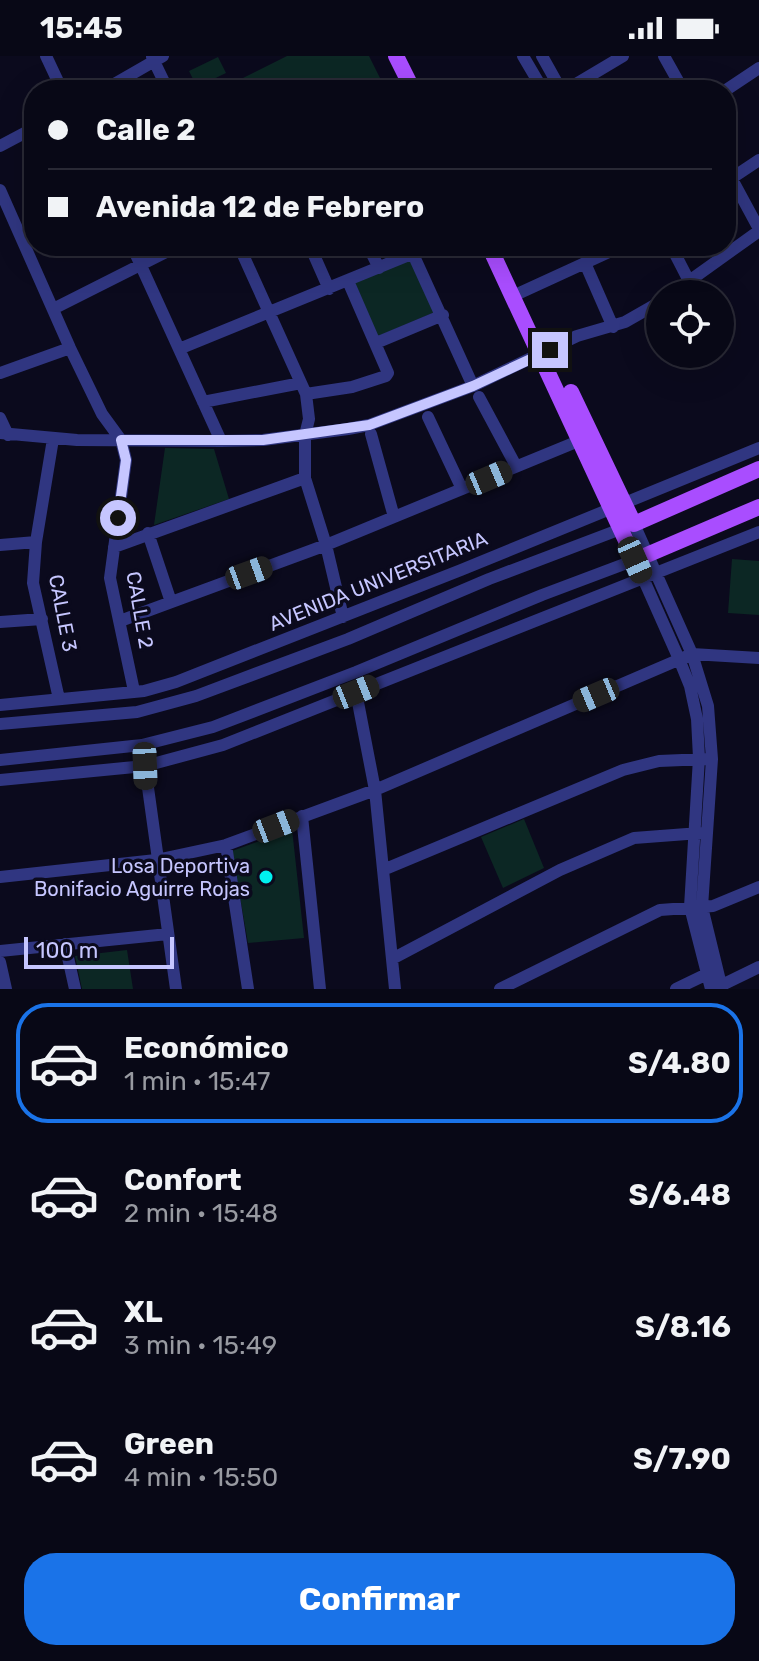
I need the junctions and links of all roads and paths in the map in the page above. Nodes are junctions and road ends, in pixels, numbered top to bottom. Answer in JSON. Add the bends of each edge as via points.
{"nodes":[{"id":1,"x":46,"y":56,"type":"edge"},
{"id":2,"x":396,"y":56,"type":"edge"},
{"id":3,"x":408,"y":56,"type":"edge"},
{"id":4,"x":523,"y":56,"type":"edge"},
{"id":5,"x":542,"y":56,"type":"edge"},
{"id":6,"x":623,"y":56,"type":"edge"},
{"id":7,"x":664,"y":56,"type":"edge"},
{"id":8,"x":157,"y":58,"type":"edge"},
{"id":9,"x":759,"y":68,"type":"edge"},
{"id":10,"x":57,"y":80,"type":"edge"},
{"id":11,"x":121,"y":80,"type":"edge"},
{"id":12,"x":165,"y":80,"type":"edge"},
{"id":13,"x":408,"y":80,"type":"edge"},
{"id":14,"x":420,"y":80,"type":"edge"},
{"id":15,"x":537,"y":80,"type":"edge"},
{"id":16,"x":558,"y":80,"type":"edge"},
{"id":17,"x":581,"y":80,"type":"edge"},
{"id":18,"x":677,"y":80,"type":"edge"},
{"id":19,"x":736,"y":83,"type":"edge"},
{"id":20,"x":24,"y":133,"type":"edge"},
{"id":21,"x":0,"y":146,"type":"edge"},
{"id":22,"x":759,"y":160,"type":"edge"},
{"id":23,"x":736,"y":178,"type":"edge"},
{"id":24,"x":0,"y":190,"type":"edge"},
{"id":25,"x":736,"y":193,"type":"edge"},
{"id":26,"x":759,"y":230,"type":"edge"},
{"id":27,"x":24,"y":244,"type":"edge"},
{"id":28,"x":736,"y":247,"type":"edge"},
{"id":29,"x":29,"y":256,"type":"edge"},
{"id":30,"x":137,"y":256,"type":"edge"},
{"id":31,"x":159,"y":256,"type":"edge"},
{"id":32,"x":244,"y":256,"type":"edge"},
{"id":33,"x":314,"y":256,"type":"edge"},
{"id":34,"x":373,"y":256,"type":"edge"},
{"id":35,"x":408,"y":256,"type":"edge"},
{"id":36,"x":414,"y":256,"type":"edge"},
{"id":37,"x":495,"y":256,"type":"edge"},
{"id":38,"x":504,"y":256,"type":"edge"},
{"id":39,"x":600,"y":256,"type":"edge"},
{"id":40,"x":676,"y":256,"type":"edge"},
{"id":41,"x":723,"y":256,"type":"edge"},
{"id":42,"x":585,"y":263,"type":"junction"},
{"id":43,"x":141,"y":265,"type":"junction"},
{"id":44,"x":379,"y":268,"type":"junction"},
{"id":45,"x":688,"y":280,"type":"edge"},
{"id":46,"x":690,"y":280,"type":"edge"},
{"id":47,"x":348,"y":281,"type":"junction"},
{"id":48,"x":329,"y":289,"type":"junction"},
{"id":49,"x":518,"y":293,"type":"junction"},
{"id":50,"x":53,"y":309,"type":"junction"},
{"id":51,"x":646,"y":309,"type":"edge"},
{"id":52,"x":270,"y":314,"type":"junction"},
{"id":53,"x":443,"y":315,"type":"junction"},
{"id":54,"x":613,"y":327,"type":"junction"},
{"id":55,"x":376,"y":343,"type":"junction"},
{"id":56,"x":70,"y":348,"type":"junction"},
{"id":57,"x":179,"y":349,"type":"junction"},
{"id":58,"x":546,"y":352,"type":"junction"},
{"id":59,"x":0,"y":373,"type":"edge"},
{"id":60,"x":303,"y":389,"type":"junction"},
{"id":61,"x":476,"y":391,"type":"junction"},
{"id":62,"x":203,"y":402,"type":"junction"},
{"id":63,"x":428,"y":417,"type":"dead end"},
{"id":64,"x":0,"y":418,"type":"edge"},
{"id":65,"x":4,"y":434,"type":"edge"},
{"id":66,"x":371,"y":434,"type":"dead end"},
{"id":67,"x":305,"y":435,"type":"junction"},
{"id":68,"x":53,"y":439,"type":"junction"},
{"id":69,"x":121,"y":440,"type":"junction"},
{"id":70,"x":581,"y":440,"type":"junction"},
{"id":71,"x":221,"y":441,"type":"junction"},
{"id":72,"x":759,"y":448,"type":"edge"},
{"id":73,"x":516,"y":466,"type":"junction"},
{"id":74,"x":759,"y":469,"type":"edge"},
{"id":75,"x":305,"y":478,"type":"junction"},
{"id":76,"x":462,"y":489,"type":"junction"},
{"id":77,"x":619,"y":506,"type":"junction"},
{"id":78,"x":759,"y":507,"type":"edge"},
{"id":79,"x":394,"y":517,"type":"junction"},
{"id":80,"x":628,"y":526,"type":"junction"},
{"id":81,"x":759,"y":532,"type":"edge"},
{"id":82,"x":148,"y":533,"type":"junction"},
{"id":83,"x":36,"y":542,"type":"junction"},
{"id":84,"x":0,"y":545,"type":"edge"},
{"id":85,"x":326,"y":545,"type":"junction"},
{"id":86,"x":114,"y":547,"type":"junction"},
{"id":87,"x":546,"y":557,"type":"junction"},
{"id":88,"x":642,"y":558,"type":"junction"},
{"id":89,"x":461,"y":570,"type":"junction"},
{"id":90,"x":649,"y":575,"type":"junction"},
{"id":91,"x":171,"y":602,"type":"junction"},
{"id":92,"x":343,"y":617,"type":"junction"},
{"id":93,"x":42,"y":619,"type":"junction"},
{"id":94,"x":120,"y":621,"type":"junction"},
{"id":95,"x":0,"y":622,"type":"edge"},
{"id":96,"x":692,"y":654,"type":"junction"},
{"id":97,"x":759,"y":658,"type":"edge"},
{"id":98,"x":679,"y":659,"type":"junction"},
{"id":99,"x":134,"y":691,"type":"junction"},
{"id":100,"x":356,"y":692,"type":"junction"},
{"id":101,"x":59,"y":699,"type":"junction"},
{"id":102,"x":0,"y":707,"type":"edge"},
{"id":103,"x":0,"y":724,"type":"edge"},
{"id":104,"x":706,"y":759,"type":"junction"},
{"id":105,"x":0,"y":760,"type":"edge"},
{"id":106,"x":145,"y":766,"type":"junction"},
{"id":107,"x":0,"y":780,"type":"edge"},
{"id":108,"x":375,"y":790,"type":"junction"},
{"id":109,"x":302,"y":816,"type":"junction"},
{"id":110,"x":701,"y":833,"type":"junction"},
{"id":111,"x":226,"y":845,"type":"junction"},
{"id":112,"x":156,"y":860,"type":"junction"},
{"id":113,"x":383,"y":870,"type":"junction"},
{"id":114,"x":0,"y":877,"type":"edge"},
{"id":115,"x":759,"y":887,"type":"edge"},
{"id":116,"x":696,"y":907,"type":"junction"},
{"id":117,"x":168,"y":934,"type":"junction"},
{"id":118,"x":65,"y":944,"type":"junction"},
{"id":119,"x":0,"y":951,"type":"edge"},
{"id":120,"x":392,"y":959,"type":"junction"},
{"id":121,"x":0,"y":962,"type":"edge"},
{"id":122,"x":759,"y":968,"type":"edge"},
{"id":123,"x":707,"y":974,"type":"junction"},
{"id":124,"x":528,"y":982,"type":"edge"},
{"id":125,"x":717,"y":988,"type":"edge"},
{"id":126,"x":6,"y":989,"type":"edge"},
{"id":127,"x":75,"y":989,"type":"edge"},
{"id":128,"x":176,"y":989,"type":"edge"},
{"id":129,"x":248,"y":989,"type":"edge"},
{"id":130,"x":320,"y":989,"type":"edge"},
{"id":131,"x":395,"y":989,"type":"edge"},
{"id":132,"x":500,"y":989,"type":"edge"},
{"id":133,"x":676,"y":989,"type":"edge"}],
"edges":[{"from":1,"to":10,"type":"street"},
{"from":2,"to":13,"type":"main road"},
{"from":3,"to":14,"type":"main road"},
{"from":4,"to":15,"type":"street"},
{"from":5,"to":16,"type":"street"},
{"from":6,"to":17,"type":"street"},
{"from":7,"to":18,"type":"street"},
{"from":8,"to":11,"type":"street"},
{"from":8,"to":12,"type":"street"},
{"from":9,"to":19,"type":"street"},
{"from":20,"to":21,"type":"street"},
{"from":22,"to":23,"type":"street"},
{"from":24,"to":27,"type":"street"},
{"from":25,"to":26,"type":"street"},
{"from":26,"to":28,"type":"street"},
{"from":29,"to":50,"type":"street"},
{"from":30,"to":43,"type":"street"},
{"from":31,"to":43,"type":"street"},
{"from":32,"to":52,"type":"street"},
{"from":33,"to":48,"type":"street"},
{"from":34,"to":44,"type":"street"},
{"from":35,"to":44,"type":"street"},
{"from":36,"to":53,"type":"street"},
{"from":37,"to":49,"type":"main road"},
{"from":38,"to":49,"type":"main road"},
{"from":39,"to":42,"type":"street"},
{"from":40,"to":45,"type":"street"},
{"from":41,"to":46,"type":"street"},
{"from":42,"to":49,"type":"street"},
{"from":42,"to":54,"type":"street"},
{"from":43,"to":50,"type":"street"},
{"from":43,"to":57,"type":"street"},
{"from":44,"to":47,"type":"street"},
{"from":47,"to":48,"type":"street"},
{"from":47,"to":55,"type":"street"},
{"from":48,"to":52,"type":"street"},
{"from":49,"to":58,"type":"main road"},
{"from":50,"to":56,"type":"street"},
{"from":51,"to":54,"type":"street"},
{"from":52,"to":57,"type":"street"},
{"from":52,"to":60,"type":"street"},
{"from":53,"to":55,"type":"street"},
{"from":53,"to":61,"type":"street"},
{"from":54,"to":58,"type":"street","via":[[577,336]]},
{"from":55,"to":60,"type":"street","via":[[388,368],[386,376],[352,387]]},
{"from":56,"to":59,"type":"street"},
{"from":56,"to":69,"type":"street","via":[[102,414]]},
{"from":57,"to":62,"type":"street"},
{"from":58,"to":61,"type":"street"},
{"from":58,"to":70,"type":"main road"},
{"from":58,"to":77,"type":"main road"},
{"from":60,"to":62,"type":"street"},
{"from":60,"to":67,"type":"street","via":[[309,419]]},
{"from":61,"to":67,"type":"street","via":[[369,425]]},
{"from":61,"to":73,"type":"street"},
{"from":62,"to":71,"type":"street"},
{"from":63,"to":76,"type":"street"},
{"from":64,"to":65,"type":"street"},
{"from":65,"to":68,"type":"street"},
{"from":66,"to":79,"type":"street"},
{"from":67,"to":71,"type":"street"},
{"from":67,"to":75,"type":"street"},
{"from":68,"to":69,"type":"street"},
{"from":68,"to":83,"type":"street","name":"CALLE 3"},
{"from":69,"to":71,"type":"street"},
{"from":69,"to":86,"type":"street","name":"CALLE 2","via":[[126,460]]},
{"from":70,"to":73,"type":"street"},
{"from":70,"to":77,"type":"main road"},
{"from":72,"to":77,"type":"street","name":"AVENIDA UNIVERSITARIA"},
{"from":73,"to":76,"type":"street"},
{"from":74,"to":80,"type":"main road","name":"AVENIDA UNIVERSITARIA"},
{"from":75,"to":82,"type":"street"},
{"from":75,"to":85,"type":"street"},
{"from":76,"to":79,"type":"street"},
{"from":77,"to":80,"type":"main road"},
{"from":77,"to":89,"type":"street","name":"AVENIDA UNIVERSITARIA"},
{"from":78,"to":88,"type":"main road"},
{"from":79,"to":85,"type":"street"},
{"from":80,"to":87,"type":"street","name":"AVENIDA UNIVERSITARIA"},
{"from":80,"to":88,"type":"main road"},
{"from":81,"to":90,"type":"street"},
{"from":82,"to":86,"type":"street"},
{"from":82,"to":91,"type":"street"},
{"from":83,"to":84,"type":"street"},
{"from":83,"to":93,"type":"street","name":"CALLE 3","via":[[33,583]]},
{"from":85,"to":91,"type":"street"},
{"from":85,"to":92,"type":"street"},
{"from":86,"to":94,"type":"street","name":"CALLE 2","via":[[110,578]]},
{"from":87,"to":89,"type":"street"},
{"from":87,"to":103,"type":"street","name":"AVENIDA UNIVERSITARIA","via":[[196,696],[137,712]]},
{"from":88,"to":90,"type":"street"},
{"from":88,"to":105,"type":"street","via":[[213,727],[142,745]]},
{"from":89,"to":92,"type":"street","name":"AVENIDA UNIVERSITARIA"},
{"from":90,"to":96,"type":"street"},
{"from":90,"to":98,"type":"street"},
{"from":90,"to":100,"type":"street"},
{"from":91,"to":94,"type":"street"},
{"from":92,"to":99,"type":"street","name":"AVENIDA UNIVERSITARIA","via":[[176,682]]},
{"from":93,"to":95,"type":"street"},
{"from":93,"to":101,"type":"street","name":"CALLE 3"},
{"from":94,"to":99,"type":"street","name":"CALLE 2"},
{"from":96,"to":97,"type":"street"},
{"from":96,"to":98,"type":"street"},
{"from":96,"to":104,"type":"street","via":[[708,706]]},
{"from":98,"to":104,"type":"street"},
{"from":98,"to":108,"type":"street"},
{"from":99,"to":101,"type":"street","name":"AVENIDA UNIVERSITARIA"},
{"from":100,"to":106,"type":"street","via":[[223,745]]},
{"from":100,"to":108,"type":"street"},
{"from":101,"to":102,"type":"street","name":"AVENIDA UNIVERSITARIA"},
{"from":104,"to":110,"type":"street"},
{"from":104,"to":113,"type":"street","via":[[659,761],[623,770]]},
{"from":106,"to":107,"type":"street"},
{"from":106,"to":112,"type":"street"},
{"from":108,"to":109,"type":"street"},
{"from":108,"to":113,"type":"street"},
{"from":109,"to":111,"type":"street"},
{"from":109,"to":130,"type":"street"},
{"from":110,"to":116,"type":"street"},
{"from":110,"to":120,"type":"street","via":[[634,838],[560,870]]},
{"from":111,"to":112,"type":"street"},
{"from":111,"to":129,"type":"street"},
{"from":112,"to":114,"type":"street"},
{"from":112,"to":117,"type":"street"},
{"from":113,"to":120,"type":"street"},
{"from":115,"to":116,"type":"street","via":[[713,906]]},
{"from":116,"to":123,"type":"street"},
{"from":116,"to":124,"type":"street","via":[[660,910]]},
{"from":116,"to":125,"type":"street"},
{"from":117,"to":118,"type":"street"},
{"from":117,"to":128,"type":"street"},
{"from":118,"to":119,"type":"street"},
{"from":118,"to":127,"type":"street"},
{"from":120,"to":131,"type":"street"},
{"from":121,"to":126,"type":"street"},
{"from":122,"to":125,"type":"street"},
{"from":123,"to":125,"type":"street"},
{"from":123,"to":133,"type":"street"},
{"from":124,"to":132,"type":"street"}]}
